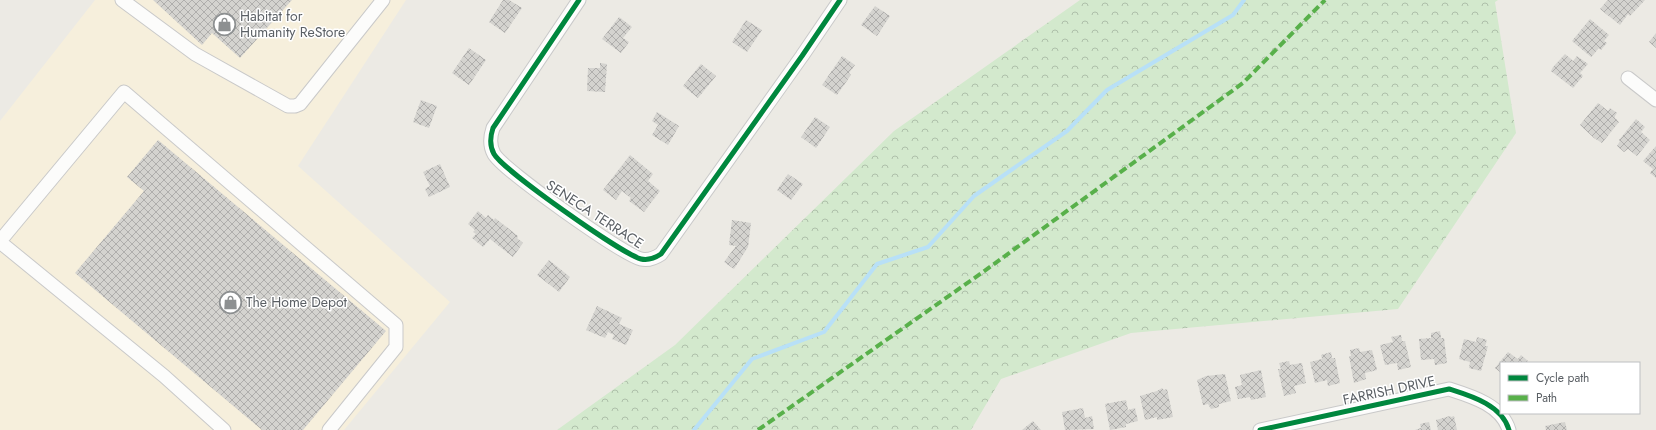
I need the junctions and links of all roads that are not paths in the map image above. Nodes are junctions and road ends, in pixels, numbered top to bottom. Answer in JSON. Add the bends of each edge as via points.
{"nodes":[{"id":1,"x":122,"y":0,"type":"edge"},
{"id":2,"x":382,"y":0,"type":"edge"},
{"id":3,"x":579,"y":0,"type":"edge"},
{"id":4,"x":840,"y":0,"type":"edge"},
{"id":5,"x":1628,"y":78,"type":"dead end"},
{"id":6,"x":1656,"y":100,"type":"edge"},
{"id":7,"x":0,"y":241,"type":"edge"},
{"id":8,"x":224,"y":430,"type":"edge"},
{"id":9,"x":329,"y":430,"type":"edge"},
{"id":10,"x":1260,"y":430,"type":"edge"},
{"id":11,"x":1509,"y":430,"type":"edge"}],
"edges":[{"from":1,"to":2,"type":"street","via":[[195,54],[288,106],[300,104]]},
{"from":3,"to":4,"type":"street","name":"SENECA TERRACE","via":[[493,128],[490,137],[491,147],[495,156],[519,178],[604,238],[641,259],[649,260],[661,254]]},
{"from":5,"to":6,"type":"street"},
{"from":7,"to":8,"type":"street","via":[[164,376]]},
{"from":7,"to":9,"type":"street","via":[[124,92],[396,325],[396,347]]},
{"from":10,"to":11,"type":"street","name":"FARRISH DRIVE","via":[[1449,389],[1470,396],[1496,410]]}]}
